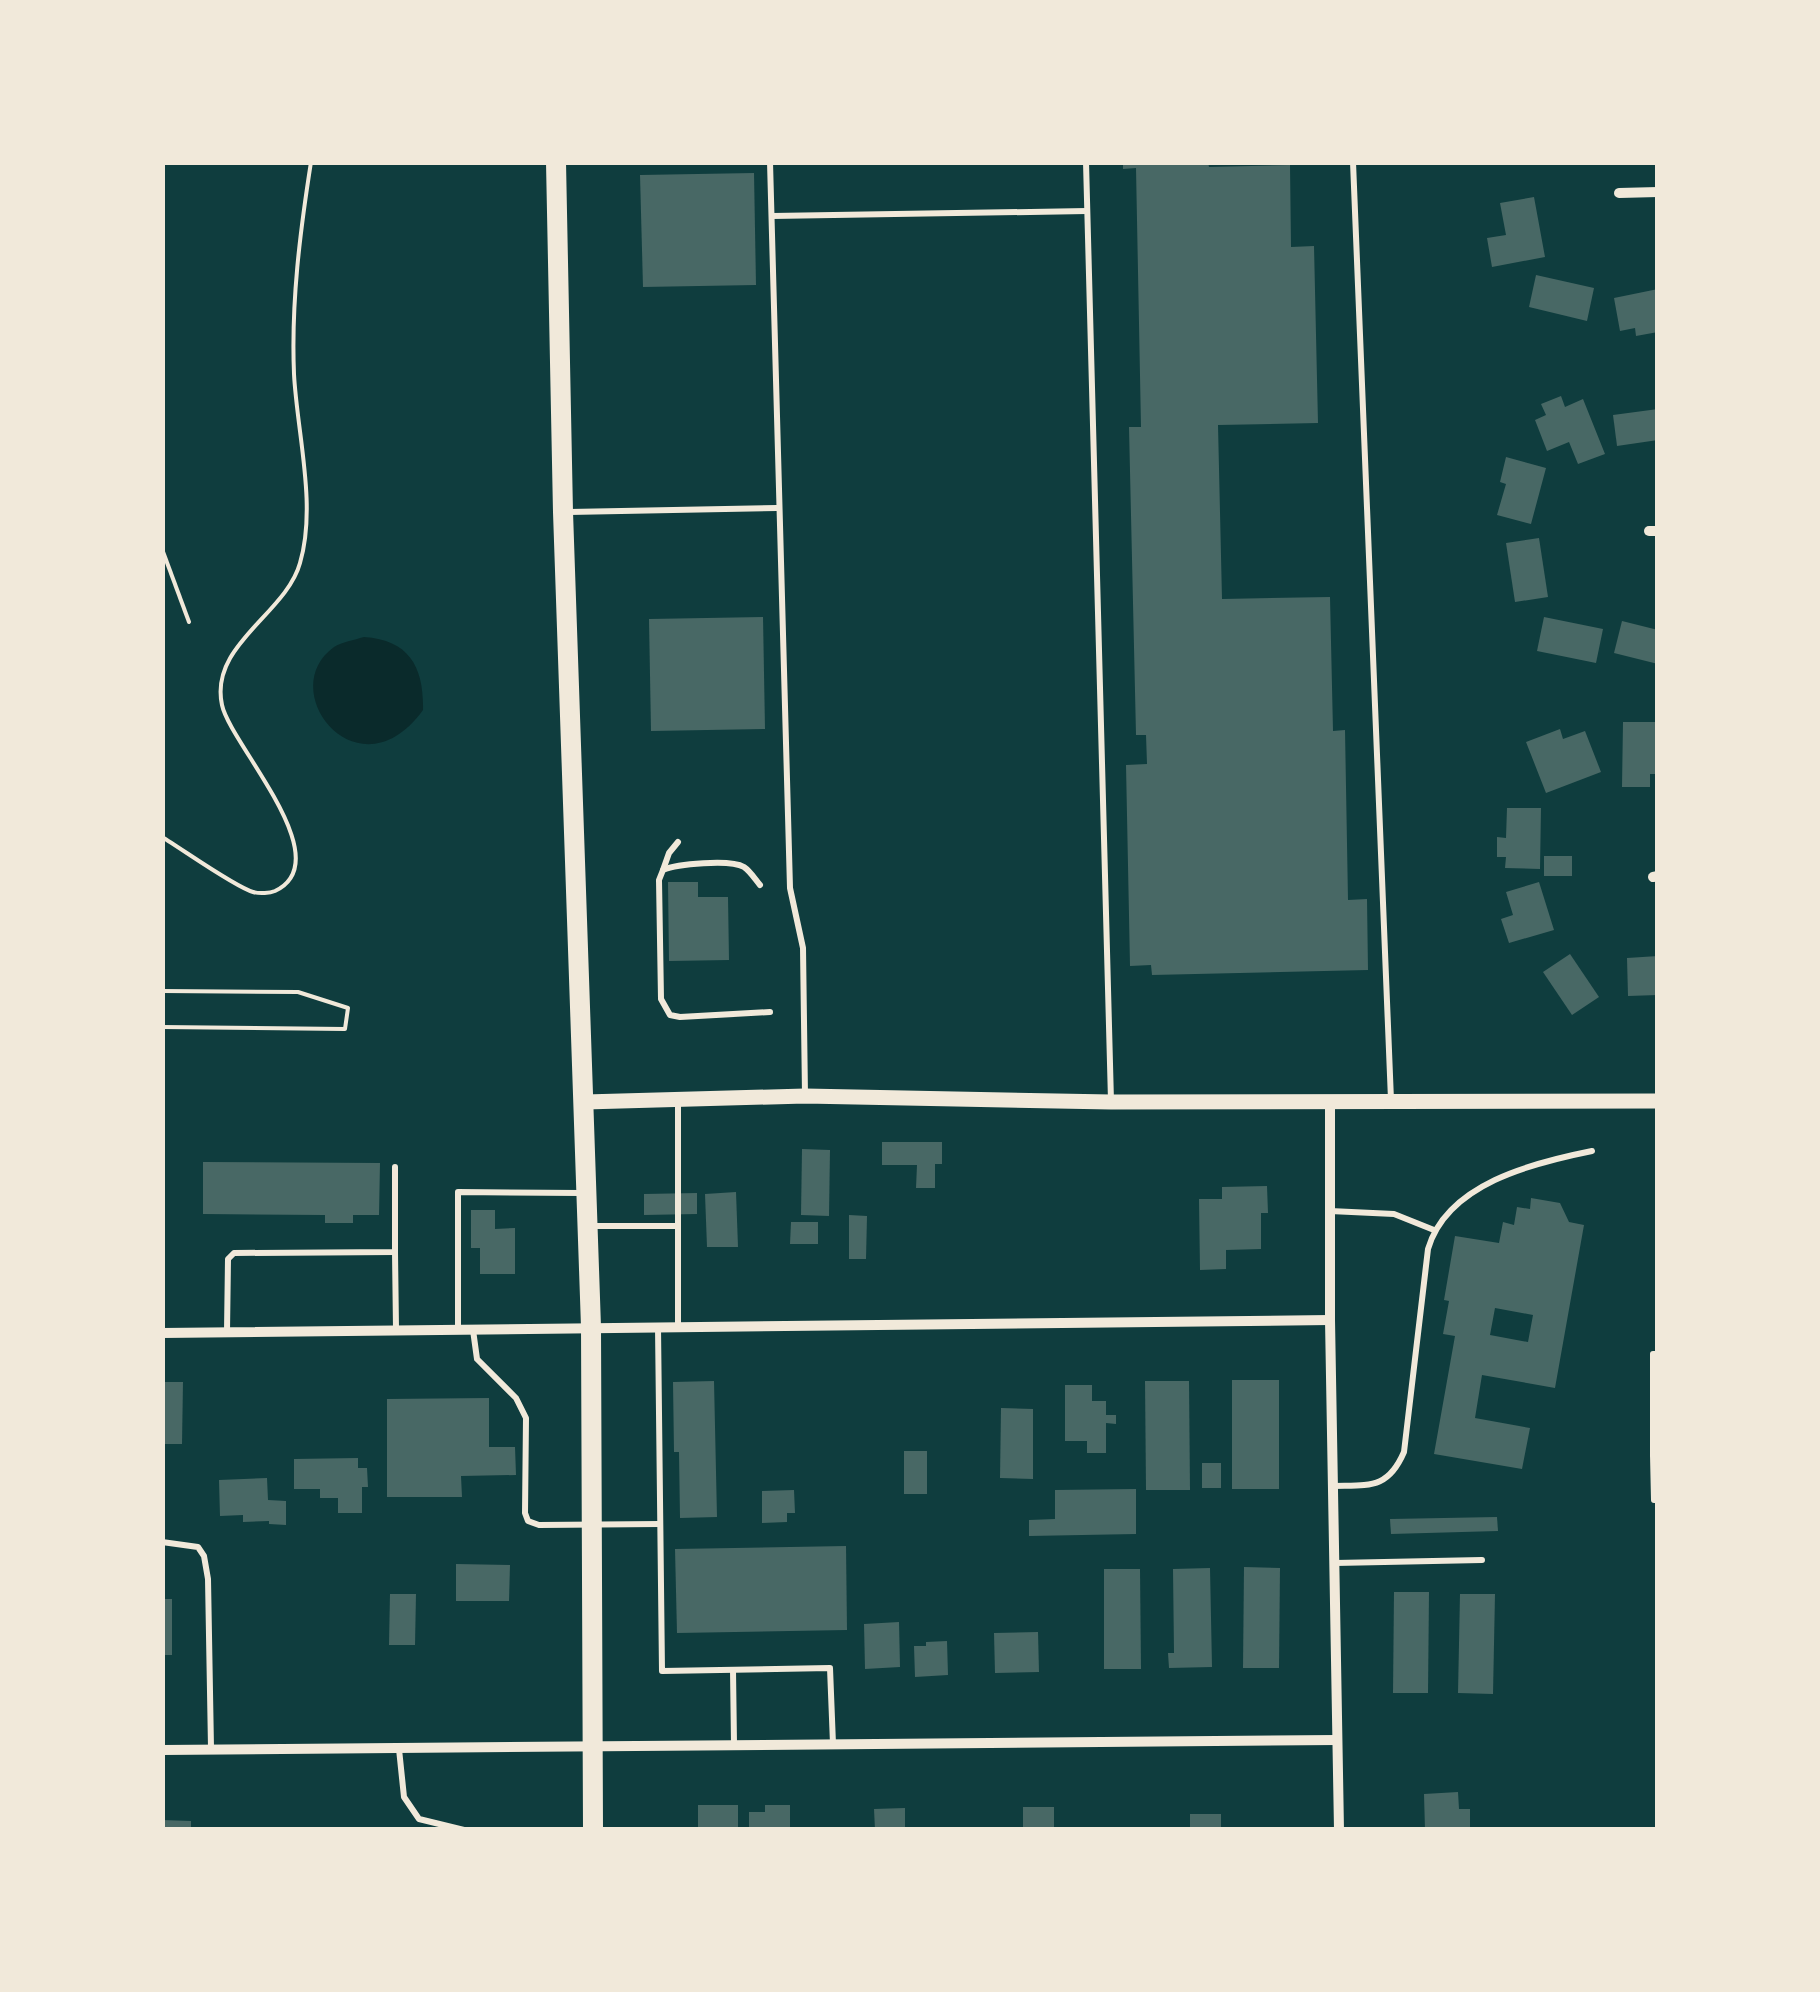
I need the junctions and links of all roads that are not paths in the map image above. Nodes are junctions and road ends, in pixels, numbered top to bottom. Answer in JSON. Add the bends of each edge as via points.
{"nodes":[{"id":1,"x":556,"y":162,"type":"edge"},
{"id":2,"x":770,"y":162,"type":"edge"},
{"id":3,"x":1086,"y":162,"type":"edge"},
{"id":4,"x":1353,"y":162,"type":"edge"},
{"id":5,"x":1658,"y":192,"type":"edge"},
{"id":6,"x":1618,"y":193,"type":"dead end"},
{"id":7,"x":1086,"y":211,"type":"junction"},
{"id":8,"x":772,"y":216,"type":"junction"},
{"id":9,"x":778,"y":508,"type":"junction"},
{"id":10,"x":563,"y":512,"type":"junction"},
{"id":11,"x":678,"y":842,"type":"dead end"},
{"id":12,"x":664,"y":870,"type":"junction"},
{"id":13,"x":760,"y":885,"type":"dead end"},
{"id":14,"x":770,"y":1012,"type":"dead end"},
{"id":15,"x":804,"y":1096,"type":"junction"},
{"id":16,"x":678,"y":1099,"type":"junction"},
{"id":17,"x":1330,"y":1101,"type":"junction"},
{"id":18,"x":1391,"y":1101,"type":"junction"},
{"id":19,"x":1658,"y":1101,"type":"edge"},
{"id":20,"x":585,"y":1102,"type":"junction"},
{"id":21,"x":1112,"y":1102,"type":"junction"},
{"id":22,"x":1592,"y":1151,"type":"dead end"},
{"id":23,"x":395,"y":1167,"type":"dead end"},
{"id":24,"x":588,"y":1193,"type":"junction"},
{"id":25,"x":1330,"y":1212,"type":"junction"},
{"id":26,"x":588,"y":1226,"type":"junction"},
{"id":27,"x":678,"y":1226,"type":"junction"},
{"id":28,"x":1434,"y":1230,"type":"junction"},
{"id":29,"x":395,"y":1252,"type":"junction"},
{"id":30,"x":1330,"y":1320,"type":"junction"},
{"id":31,"x":658,"y":1326,"type":"junction"},
{"id":32,"x":678,"y":1326,"type":"junction"},
{"id":33,"x":591,"y":1327,"type":"junction"},
{"id":34,"x":472,"y":1328,"type":"junction"},
{"id":35,"x":458,"y":1329,"type":"junction"},
{"id":36,"x":396,"y":1330,"type":"junction"},
{"id":37,"x":227,"y":1332,"type":"junction"},
{"id":38,"x":162,"y":1333,"type":"edge"},
{"id":39,"x":1658,"y":1354,"type":"edge"},
{"id":40,"x":1656,"y":1455,"type":"edge"},
{"id":41,"x":1332,"y":1486,"type":"junction"},
{"id":42,"x":1658,"y":1500,"type":"edge"},
{"id":43,"x":591,"y":1524,"type":"junction"},
{"id":44,"x":660,"y":1524,"type":"junction"},
{"id":45,"x":162,"y":1542,"type":"edge"},
{"id":46,"x":1482,"y":1560,"type":"dead end"},
{"id":47,"x":1334,"y":1562,"type":"junction"},
{"id":48,"x":733,"y":1670,"type":"junction"},
{"id":49,"x":1337,"y":1740,"type":"junction"},
{"id":50,"x":734,"y":1744,"type":"junction"},
{"id":51,"x":833,"y":1744,"type":"junction"},
{"id":52,"x":595,"y":1746,"type":"junction"},
{"id":53,"x":398,"y":1748,"type":"junction"},
{"id":54,"x":162,"y":1750,"type":"edge"},
{"id":55,"x":211,"y":1750,"type":"junction"},
{"id":56,"x":464,"y":1830,"type":"edge"},
{"id":57,"x":594,"y":1830,"type":"edge"},
{"id":58,"x":1339,"y":1830,"type":"edge"}],
"edges":[{"from":1,"to":10,"type":"main road"},
{"from":2,"to":8,"type":"lane"},
{"from":3,"to":7,"type":"lane"},
{"from":4,"to":18,"type":"lane"},
{"from":5,"to":6,"type":"street"},
{"from":7,"to":8,"type":"lane"},
{"from":7,"to":21,"type":"lane"},
{"from":8,"to":9,"type":"lane"},
{"from":9,"to":10,"type":"lane"},
{"from":9,"to":15,"type":"lane","via":[[790,888],[803,948]]},
{"from":10,"to":20,"type":"main road"},
{"from":11,"to":12,"type":"lane"},
{"from":12,"to":13,"type":"lane","via":[[735,864]]},
{"from":12,"to":14,"type":"lane","via":[[659,880],[665,1010],[680,1017]]},
{"from":15,"to":16,"type":"street"},
{"from":15,"to":21,"type":"street"},
{"from":16,"to":20,"type":"street"},
{"from":16,"to":27,"type":"lane"},
{"from":17,"to":18,"type":"street"},
{"from":17,"to":21,"type":"street"},
{"from":17,"to":25,"type":"street"},
{"from":18,"to":19,"type":"street"},
{"from":20,"to":24,"type":"main road"},
{"from":22,"to":28,"type":"lane","via":[[1476,1190]]},
{"from":23,"to":29,"type":"lane"},
{"from":24,"to":26,"type":"main road"},
{"from":24,"to":35,"type":"lane","via":[[458,1192]]},
{"from":25,"to":28,"type":"lane","via":[[1394,1214]]},
{"from":25,"to":30,"type":"street"},
{"from":26,"to":27,"type":"lane"},
{"from":26,"to":33,"type":"main road"},
{"from":27,"to":32,"type":"lane"},
{"from":28,"to":41,"type":"lane","via":[[1404,1452],[1385,1480]]},
{"from":29,"to":36,"type":"lane"},
{"from":29,"to":37,"type":"lane","via":[[234,1252],[228,1259]]},
{"from":30,"to":32,"type":"street"},
{"from":30,"to":41,"type":"street"},
{"from":31,"to":32,"type":"street"},
{"from":31,"to":33,"type":"street"},
{"from":31,"to":44,"type":"lane"},
{"from":33,"to":34,"type":"street"},
{"from":33,"to":43,"type":"main road"},
{"from":34,"to":35,"type":"street"},
{"from":34,"to":43,"type":"lane","via":[[476,1360],[516,1398],[526,1418],[528,1521]]},
{"from":35,"to":36,"type":"street"},
{"from":36,"to":37,"type":"street"},
{"from":37,"to":38,"type":"street"},
{"from":39,"to":40,"type":"lane"},
{"from":40,"to":42,"type":"lane"},
{"from":41,"to":47,"type":"street"},
{"from":43,"to":44,"type":"lane"},
{"from":43,"to":52,"type":"main road"},
{"from":44,"to":48,"type":"lane","via":[[662,1671]]},
{"from":45,"to":55,"type":"lane","via":[[198,1547],[204,1556]]},
{"from":46,"to":47,"type":"lane"},
{"from":47,"to":49,"type":"street"},
{"from":48,"to":50,"type":"lane"},
{"from":48,"to":51,"type":"lane","via":[[830,1668]]},
{"from":49,"to":51,"type":"street"},
{"from":49,"to":58,"type":"street"},
{"from":50,"to":51,"type":"street"},
{"from":50,"to":52,"type":"street"},
{"from":52,"to":53,"type":"street"},
{"from":52,"to":57,"type":"main road"},
{"from":53,"to":55,"type":"street"},
{"from":53,"to":56,"type":"lane","via":[[404,1797],[419,1818]]},
{"from":54,"to":55,"type":"street"}]}
